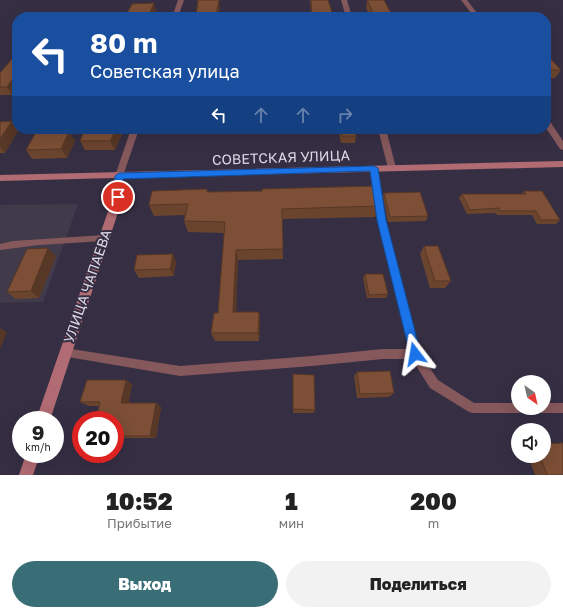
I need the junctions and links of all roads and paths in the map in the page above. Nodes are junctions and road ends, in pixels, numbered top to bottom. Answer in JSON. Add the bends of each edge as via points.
{"nodes":[{"id":1,"x":181,"y":0,"type":"edge"},
{"id":2,"x":344,"y":0,"type":"edge"},
{"id":3,"x":464,"y":0,"type":"edge"},
{"id":4,"x":177,"y":12,"type":"edge"},
{"id":5,"x":348,"y":12,"type":"edge"},
{"id":6,"x":473,"y":12,"type":"edge"},
{"id":7,"x":551,"y":130,"type":"edge"},
{"id":8,"x":133,"y":134,"type":"edge"},
{"id":9,"x":383,"y":134,"type":"edge"},
{"id":10,"x":563,"y":148,"type":"edge"},
{"id":11,"x":563,"y":164,"type":"edge"},
{"id":12,"x":374,"y":168,"type":"junction"},
{"id":13,"x":392,"y":168,"type":"junction"},
{"id":14,"x":119,"y":176,"type":"junction"},
{"id":15,"x":0,"y":178,"type":"edge"},
{"id":16,"x":104,"y":238,"type":"junction"},
{"id":17,"x":0,"y":247,"type":"edge"},
{"id":18,"x":65,"y":353,"type":"junction"},
{"id":19,"x":415,"y":354,"type":"junction"},
{"id":20,"x":511,"y":408,"type":"edge"},
{"id":21,"x":551,"y":408,"type":"edge"},
{"id":22,"x":563,"y":408,"type":"edge"},
{"id":23,"x":47,"y":411,"type":"edge"},
{"id":24,"x":30,"y":463,"type":"edge"},
{"id":25,"x":26,"y":475,"type":"edge"}],
"edges":[{"from":1,"to":4,"type":"street"},
{"from":2,"to":5,"type":"street"},
{"from":3,"to":6,"type":"street"},
{"from":7,"to":10,"type":"street"},
{"from":8,"to":14,"type":"street","name":"УЛИЦА ЧАПАЕВА"},
{"from":9,"to":13,"type":"street"},
{"from":11,"to":13,"type":"street","name":"СОВЕТСКАЯ УЛИЦА"},
{"from":12,"to":13,"type":"street","name":"СОВЕТСКАЯ УЛИЦА"},
{"from":12,"to":14,"type":"street","name":"СОВЕТСКАЯ УЛИЦА"},
{"from":12,"to":19,"type":"lane","via":[[381,220]]},
{"from":14,"to":15,"type":"street","name":"СОВЕТСКАЯ УЛИЦА"},
{"from":14,"to":16,"type":"street","name":"УЛИЦА ЧАПАЕВА","via":[[118,197]]},
{"from":16,"to":17,"type":"lane","via":[[64,242],[23,242]]},
{"from":16,"to":18,"type":"street","name":"УЛИЦА ЧАПАЕВА"},
{"from":18,"to":19,"type":"lane","via":[[180,371],[383,354]]},
{"from":18,"to":23,"type":"street","name":"УЛИЦА ЧАПАЕВА"},
{"from":19,"to":20,"type":"lane","via":[[434,384],[473,408]]},
{"from":21,"to":22,"type":"lane"},
{"from":24,"to":25,"type":"street"}]}
